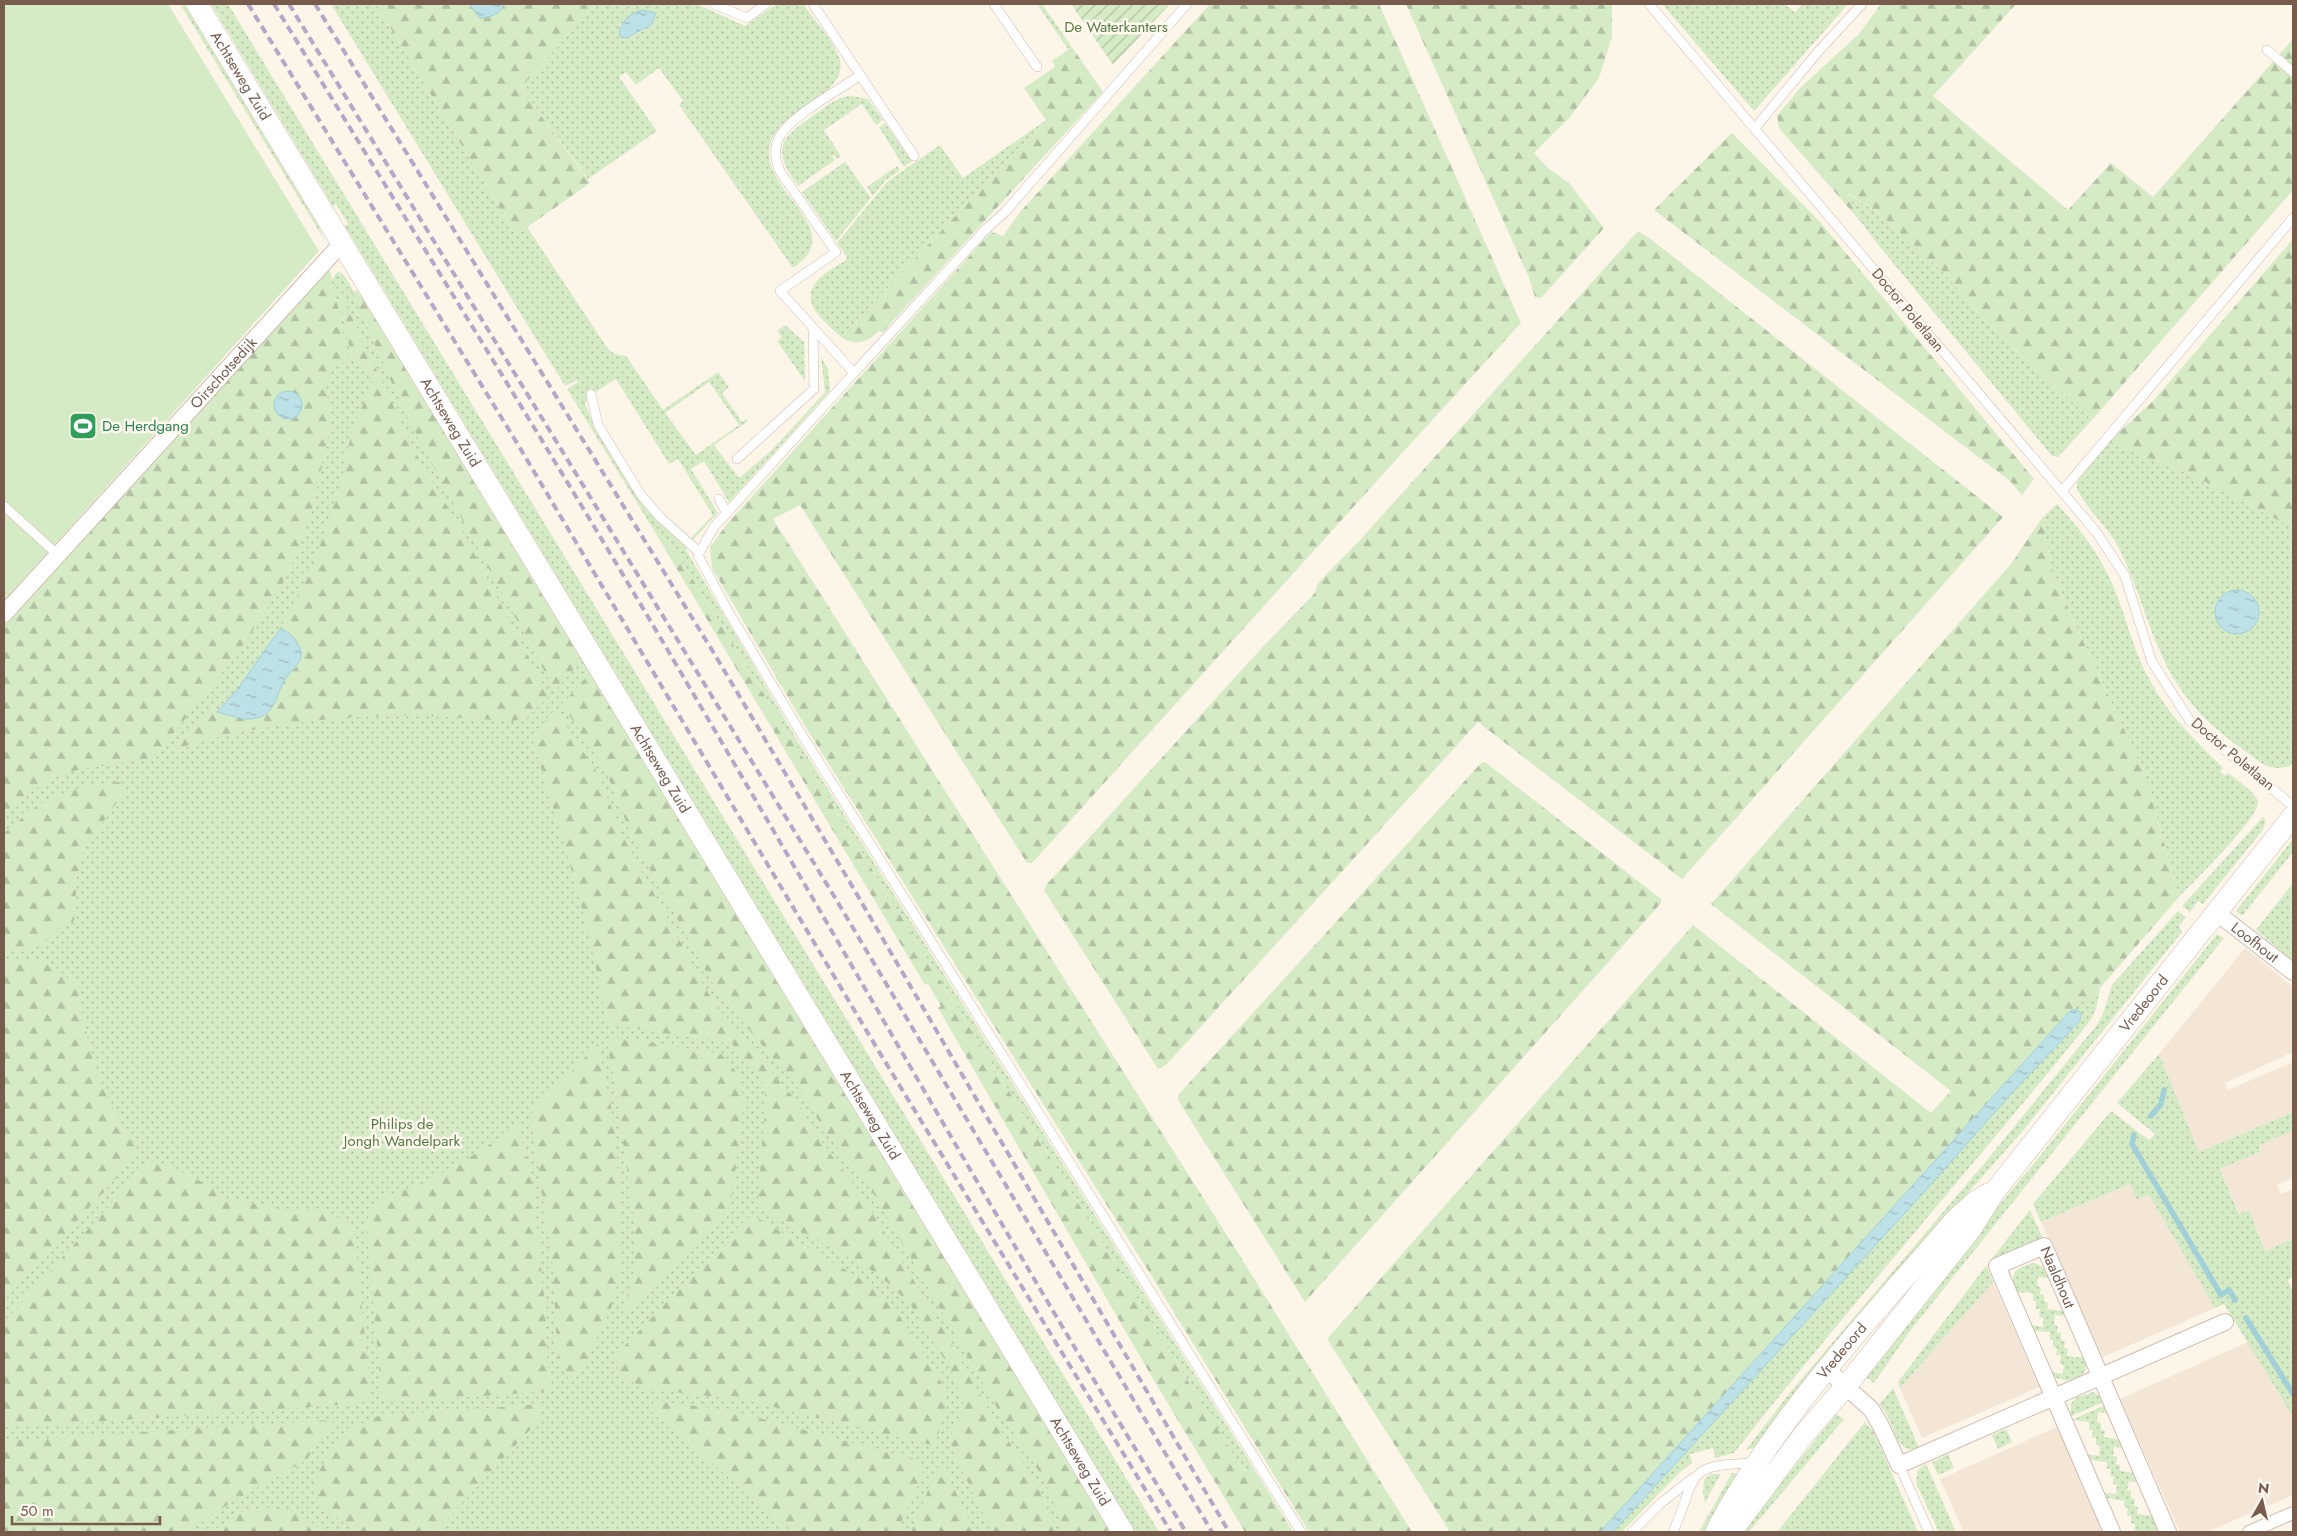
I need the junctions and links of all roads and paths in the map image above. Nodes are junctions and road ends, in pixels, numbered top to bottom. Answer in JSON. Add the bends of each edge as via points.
{"nodes":[{"id":1,"x":197,"y":4,"type":"edge"},
{"id":2,"x":714,"y":4,"type":"edge"},
{"id":3,"x":766,"y":4,"type":"edge"},
{"id":4,"x":813,"y":4,"type":"edge"},
{"id":5,"x":994,"y":4,"type":"edge"},
{"id":6,"x":1188,"y":4,"type":"edge"},
{"id":7,"x":1649,"y":4,"type":"edge"},
{"id":8,"x":1862,"y":4,"type":"edge"},
{"id":9,"x":2267,"y":50,"type":"dead end"},
{"id":10,"x":1037,"y":67,"type":"dead end"},
{"id":11,"x":2293,"y":72,"type":"edge"},
{"id":12,"x":859,"y":76,"type":"junction"},
{"id":13,"x":1755,"y":128,"type":"junction"},
{"id":14,"x":914,"y":156,"type":"dead end"},
{"id":15,"x":2293,"y":218,"type":"edge"},
{"id":16,"x":342,"y":243,"type":"junction"},
{"id":17,"x":813,"y":329,"type":"junction"},
{"id":18,"x":854,"y":373,"type":"junction"},
{"id":19,"x":591,"y":394,"type":"dead end"},
{"id":20,"x":738,"y":459,"type":"dead end"},
{"id":21,"x":2063,"y":490,"type":"junction"},
{"id":22,"x":719,"y":499,"type":"dead end"},
{"id":23,"x":4,"y":506,"type":"edge"},
{"id":24,"x":727,"y":513,"type":"junction"},
{"id":25,"x":699,"y":552,"type":"junction"},
{"id":26,"x":58,"y":555,"type":"junction"},
{"id":27,"x":4,"y":614,"type":"edge"},
{"id":28,"x":2293,"y":806,"type":"edge"},
{"id":29,"x":2293,"y":816,"type":"edge"},
{"id":30,"x":2216,"y":913,"type":"junction"},
{"id":31,"x":2293,"y":972,"type":"edge"},
{"id":32,"x":1995,"y":1191,"type":"junction"},
{"id":33,"x":2225,"y":1322,"type":"dead end"},
{"id":34,"x":1826,"y":1369,"type":"junction"},
{"id":35,"x":2100,"y":1377,"type":"junction"},
{"id":36,"x":1846,"y":1386,"type":"junction"},
{"id":37,"x":2054,"y":1398,"type":"junction"},
{"id":38,"x":1899,"y":1464,"type":"junction"},
{"id":39,"x":1766,"y":1468,"type":"junction"},
{"id":40,"x":1695,"y":1476,"type":"junction"},
{"id":41,"x":2293,"y":1513,"type":"edge"},
{"id":42,"x":2256,"y":1531,"type":"edge"},
{"id":43,"x":1123,"y":1532,"type":"edge"},
{"id":44,"x":1301,"y":1532,"type":"edge"},
{"id":45,"x":1632,"y":1532,"type":"edge"},
{"id":46,"x":1673,"y":1532,"type":"edge"},
{"id":47,"x":1716,"y":1532,"type":"edge"},
{"id":48,"x":1731,"y":1532,"type":"edge"},
{"id":49,"x":1929,"y":1532,"type":"edge"},
{"id":50,"x":2112,"y":1532,"type":"edge"},
{"id":51,"x":2168,"y":1532,"type":"edge"}],
"edges":[{"from":1,"to":16,"type":"street","name":"Achtseweg Zuid"},
{"from":2,"to":3,"type":"lane","via":[[746,18]]},
{"from":4,"to":12,"type":"lane"},
{"from":5,"to":10,"type":"lane"},
{"from":6,"to":18,"type":"lane","via":[[1005,212]]},
{"from":7,"to":13,"type":"lane","name":"Doctor Poletlaan"},
{"from":8,"to":13,"type":"lane"},
{"from":9,"to":11,"type":"lane"},
{"from":12,"to":14,"type":"lane"},
{"from":12,"to":17,"type":"lane","via":[[790,124],[780,136],[776,150],[781,173],[836,252],[780,291]]},
{"from":13,"to":21,"type":"lane","name":"Doctor Poletlaan"},
{"from":15,"to":21,"type":"lane"},
{"from":16,"to":26,"type":"street","name":"Oirschotsedijk"},
{"from":16,"to":43,"type":"street","name":"Achtseweg Zuid"},
{"from":17,"to":18,"type":"lane"},
{"from":17,"to":20,"type":"lane","via":[[814,389]]},
{"from":18,"to":24,"type":"lane"},
{"from":19,"to":25,"type":"lane","via":[[598,425],[641,495]]},
{"from":21,"to":28,"type":"lane","name":"Doctor Poletlaan","via":[[2125,576],[2152,662],[2190,721]]},
{"from":22,"to":24,"type":"lane"},
{"from":23,"to":26,"type":"lane"},
{"from":24,"to":25,"type":"lane"},
{"from":25,"to":44,"type":"lane","via":[[724,603],[802,735]]},
{"from":26,"to":27,"type":"street","name":"Oirschotsedijk"},
{"from":29,"to":30,"type":"street","name":"Vredeoord"},
{"from":30,"to":31,"type":"street","name":"Loofhout"},
{"from":30,"to":32,"type":"street","name":"Vredeoord"},
{"from":32,"to":34,"type":"street","name":"Vredeoord","via":[[1976,1201],[1955,1220]]},
{"from":32,"to":36,"type":"street","name":"Vredeoord","via":[[1971,1229]]},
{"from":33,"to":35,"type":"street"},
{"from":34,"to":36,"type":"street"},
{"from":34,"to":39,"type":"street","name":"Vredeoord","via":[[1789,1417]]},
{"from":35,"to":37,"type":"street"},
{"from":35,"to":37,"type":"street","name":"Naaldhout","via":[[2044,1246],[1997,1266]]},
{"from":35,"to":51,"type":"street","name":"Naaldhout"},
{"from":36,"to":38,"type":"street","via":[[1876,1417]]},
{"from":36,"to":39,"type":"street","name":"Vredeoord","via":[[1806,1432]]},
{"from":37,"to":38,"type":"street"},
{"from":37,"to":50,"type":"street","name":"Naaldhout"},
{"from":38,"to":49,"type":"lane"},
{"from":39,"to":40,"type":"lane","via":[[1733,1463],[1714,1466]]},
{"from":39,"to":47,"type":"street","name":"Vredeoord","via":[[1724,1516]]},
{"from":39,"to":48,"type":"street","name":"Vredeoord"},
{"from":40,"to":45,"type":"lane"},
{"from":40,"to":46,"type":"lane"},
{"from":41,"to":42,"type":"street"}]}
